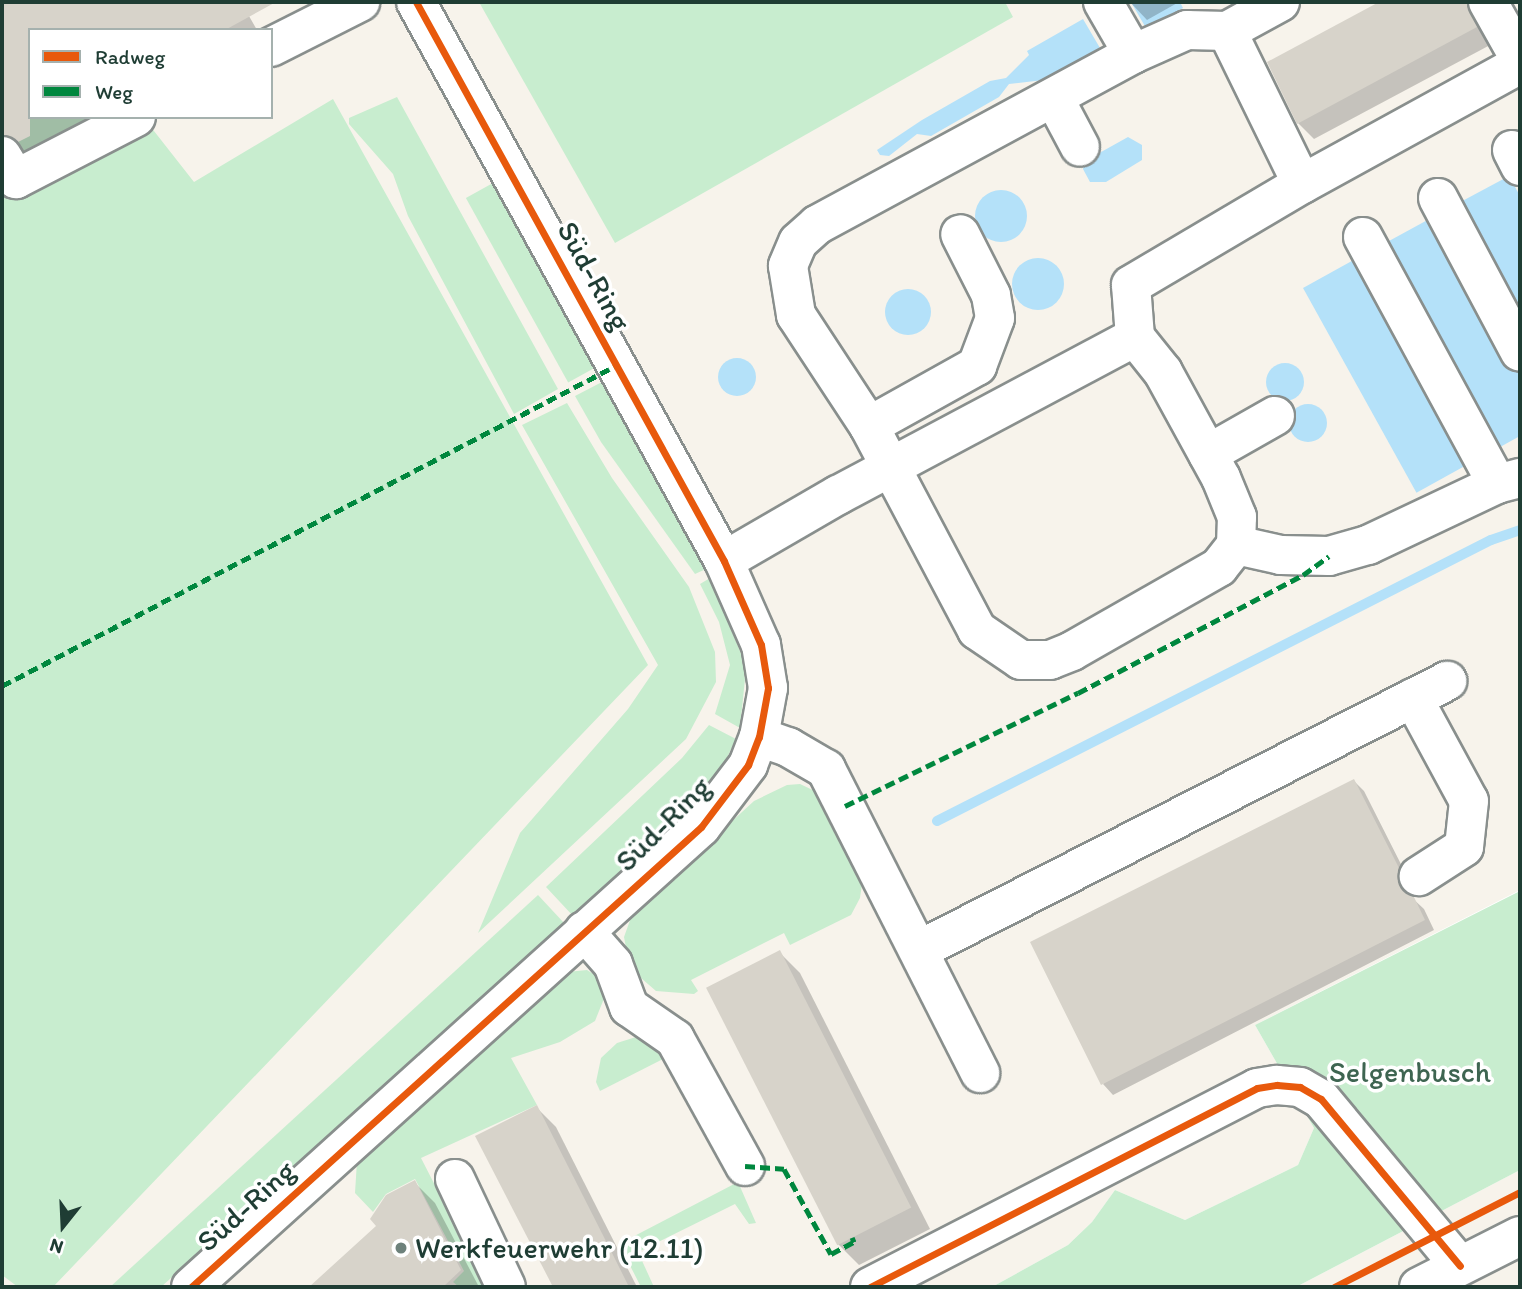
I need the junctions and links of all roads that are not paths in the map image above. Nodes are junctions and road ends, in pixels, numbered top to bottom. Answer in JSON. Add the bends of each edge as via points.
{"nodes":[{"id":1,"x":360,"y":2,"type":"edge"},
{"id":2,"x":1103,"y":2,"type":"edge"},
{"id":3,"x":1280,"y":2,"type":"edge"},
{"id":4,"x":1488,"y":2,"type":"edge"},
{"id":5,"x":429,"y":6,"type":"edge"},
{"id":6,"x":1227,"y":31,"type":"junction"},
{"id":7,"x":273,"y":46,"type":"edge"},
{"id":8,"x":1133,"y":54,"type":"junction"},
{"id":9,"x":1520,"y":61,"type":"edge"},
{"id":10,"x":1054,"y":98,"type":"junction"},
{"id":11,"x":132,"y":119,"type":"edge"},
{"id":12,"x":1080,"y":147,"type":"dead end"},
{"id":13,"x":2,"y":156,"type":"edge"},
{"id":14,"x":1302,"y":184,"type":"junction"},
{"id":15,"x":1438,"y":198,"type":"dead end"},
{"id":16,"x":960,"y":234,"type":"dead end"},
{"id":17,"x":1363,"y":237,"type":"dead end"},
{"id":18,"x":1135,"y":337,"type":"junction"},
{"id":19,"x":1520,"y":352,"type":"edge"},
{"id":20,"x":1275,"y":416,"type":"dead end"},
{"id":21,"x":869,"y":426,"type":"junction"},
{"id":22,"x":1208,"y":454,"type":"junction"},
{"id":23,"x":888,"y":468,"type":"junction"},
{"id":24,"x":1509,"y":482,"type":"edge"},
{"id":25,"x":1237,"y":545,"type":"junction"},
{"id":26,"x":724,"y":561,"type":"junction"},
{"id":27,"x":1447,"y":681,"type":"dead end"},
{"id":28,"x":1413,"y":698,"type":"junction"},
{"id":29,"x":759,"y":737,"type":"junction"},
{"id":30,"x":1419,"y":876,"type":"dead end"},
{"id":31,"x":584,"y":931,"type":"junction"},
{"id":32,"x":919,"y":950,"type":"junction"},
{"id":33,"x":980,"y":1073,"type":"dead end"},
{"id":34,"x":745,"y":1166,"type":"dead end"},
{"id":35,"x":455,"y":1178,"type":"dead end"},
{"id":36,"x":1520,"y":1236,"type":"edge"},
{"id":37,"x":1460,"y":1266,"type":"junction"},
{"id":38,"x":191,"y":1287,"type":"edge"},
{"id":39,"x":506,"y":1287,"type":"edge"},
{"id":40,"x":870,"y":1287,"type":"edge"},
{"id":41,"x":1419,"y":1287,"type":"edge"}],
"edges":[{"from":1,"to":7,"type":"street"},
{"from":2,"to":8,"type":"street"},
{"from":3,"to":6,"type":"street"},
{"from":4,"to":9,"type":"street"},
{"from":5,"to":26,"type":"street","name":"Süd-Ring"},
{"from":6,"to":8,"type":"street","via":[[1187,30]]},
{"from":6,"to":14,"type":"street"},
{"from":8,"to":10,"type":"street"},
{"from":9,"to":14,"type":"street"},
{"from":10,"to":12,"type":"street"},
{"from":10,"to":21,"type":"street","via":[[817,225],[798,242],[788,265],[796,315]]},
{"from":11,"to":13,"type":"street","via":[[16,180]]},
{"from":14,"to":18,"type":"street","via":[[1131,285]]},
{"from":15,"to":19,"type":"street"},
{"from":16,"to":21,"type":"street","via":[[991,295],[995,318],[977,366]]},
{"from":17,"to":24,"type":"street"},
{"from":18,"to":22,"type":"street","via":[[1163,372]]},
{"from":18,"to":23,"type":"street"},
{"from":20,"to":22,"type":"street"},
{"from":21,"to":23,"type":"street"},
{"from":22,"to":25,"type":"street","via":[[1237,517]]},
{"from":23,"to":25,"type":"street","via":[[977,630],[1021,660],[1050,660],[1072,651],[1219,567]]},
{"from":23,"to":26,"type":"street"},
{"from":24,"to":25,"type":"street","via":[[1368,545],[1329,556],[1281,555]]},
{"from":26,"to":29,"type":"street","name":"Süd-Ring","via":[[761,645],[768,688]]},
{"from":27,"to":28,"type":"street"},
{"from":28,"to":30,"type":"street","via":[[1469,802],[1464,847]]},
{"from":28,"to":32,"type":"street"},
{"from":29,"to":31,"type":"street","name":"Süd-Ring","via":[[748,765],[701,827]]},
{"from":29,"to":32,"type":"street","via":[[788,747],[825,769]]},
{"from":31,"to":34,"type":"street","via":[[613,964],[629,1007],[674,1039]]},
{"from":31,"to":38,"type":"street","name":"Süd-Ring"},
{"from":32,"to":33,"type":"street"},
{"from":35,"to":39,"type":"street"},
{"from":36,"to":37,"type":"street"},
{"from":37,"to":40,"type":"street","via":[[1321,1099],[1300,1087],[1277,1085],[1257,1088]]},
{"from":37,"to":41,"type":"street"}]}
